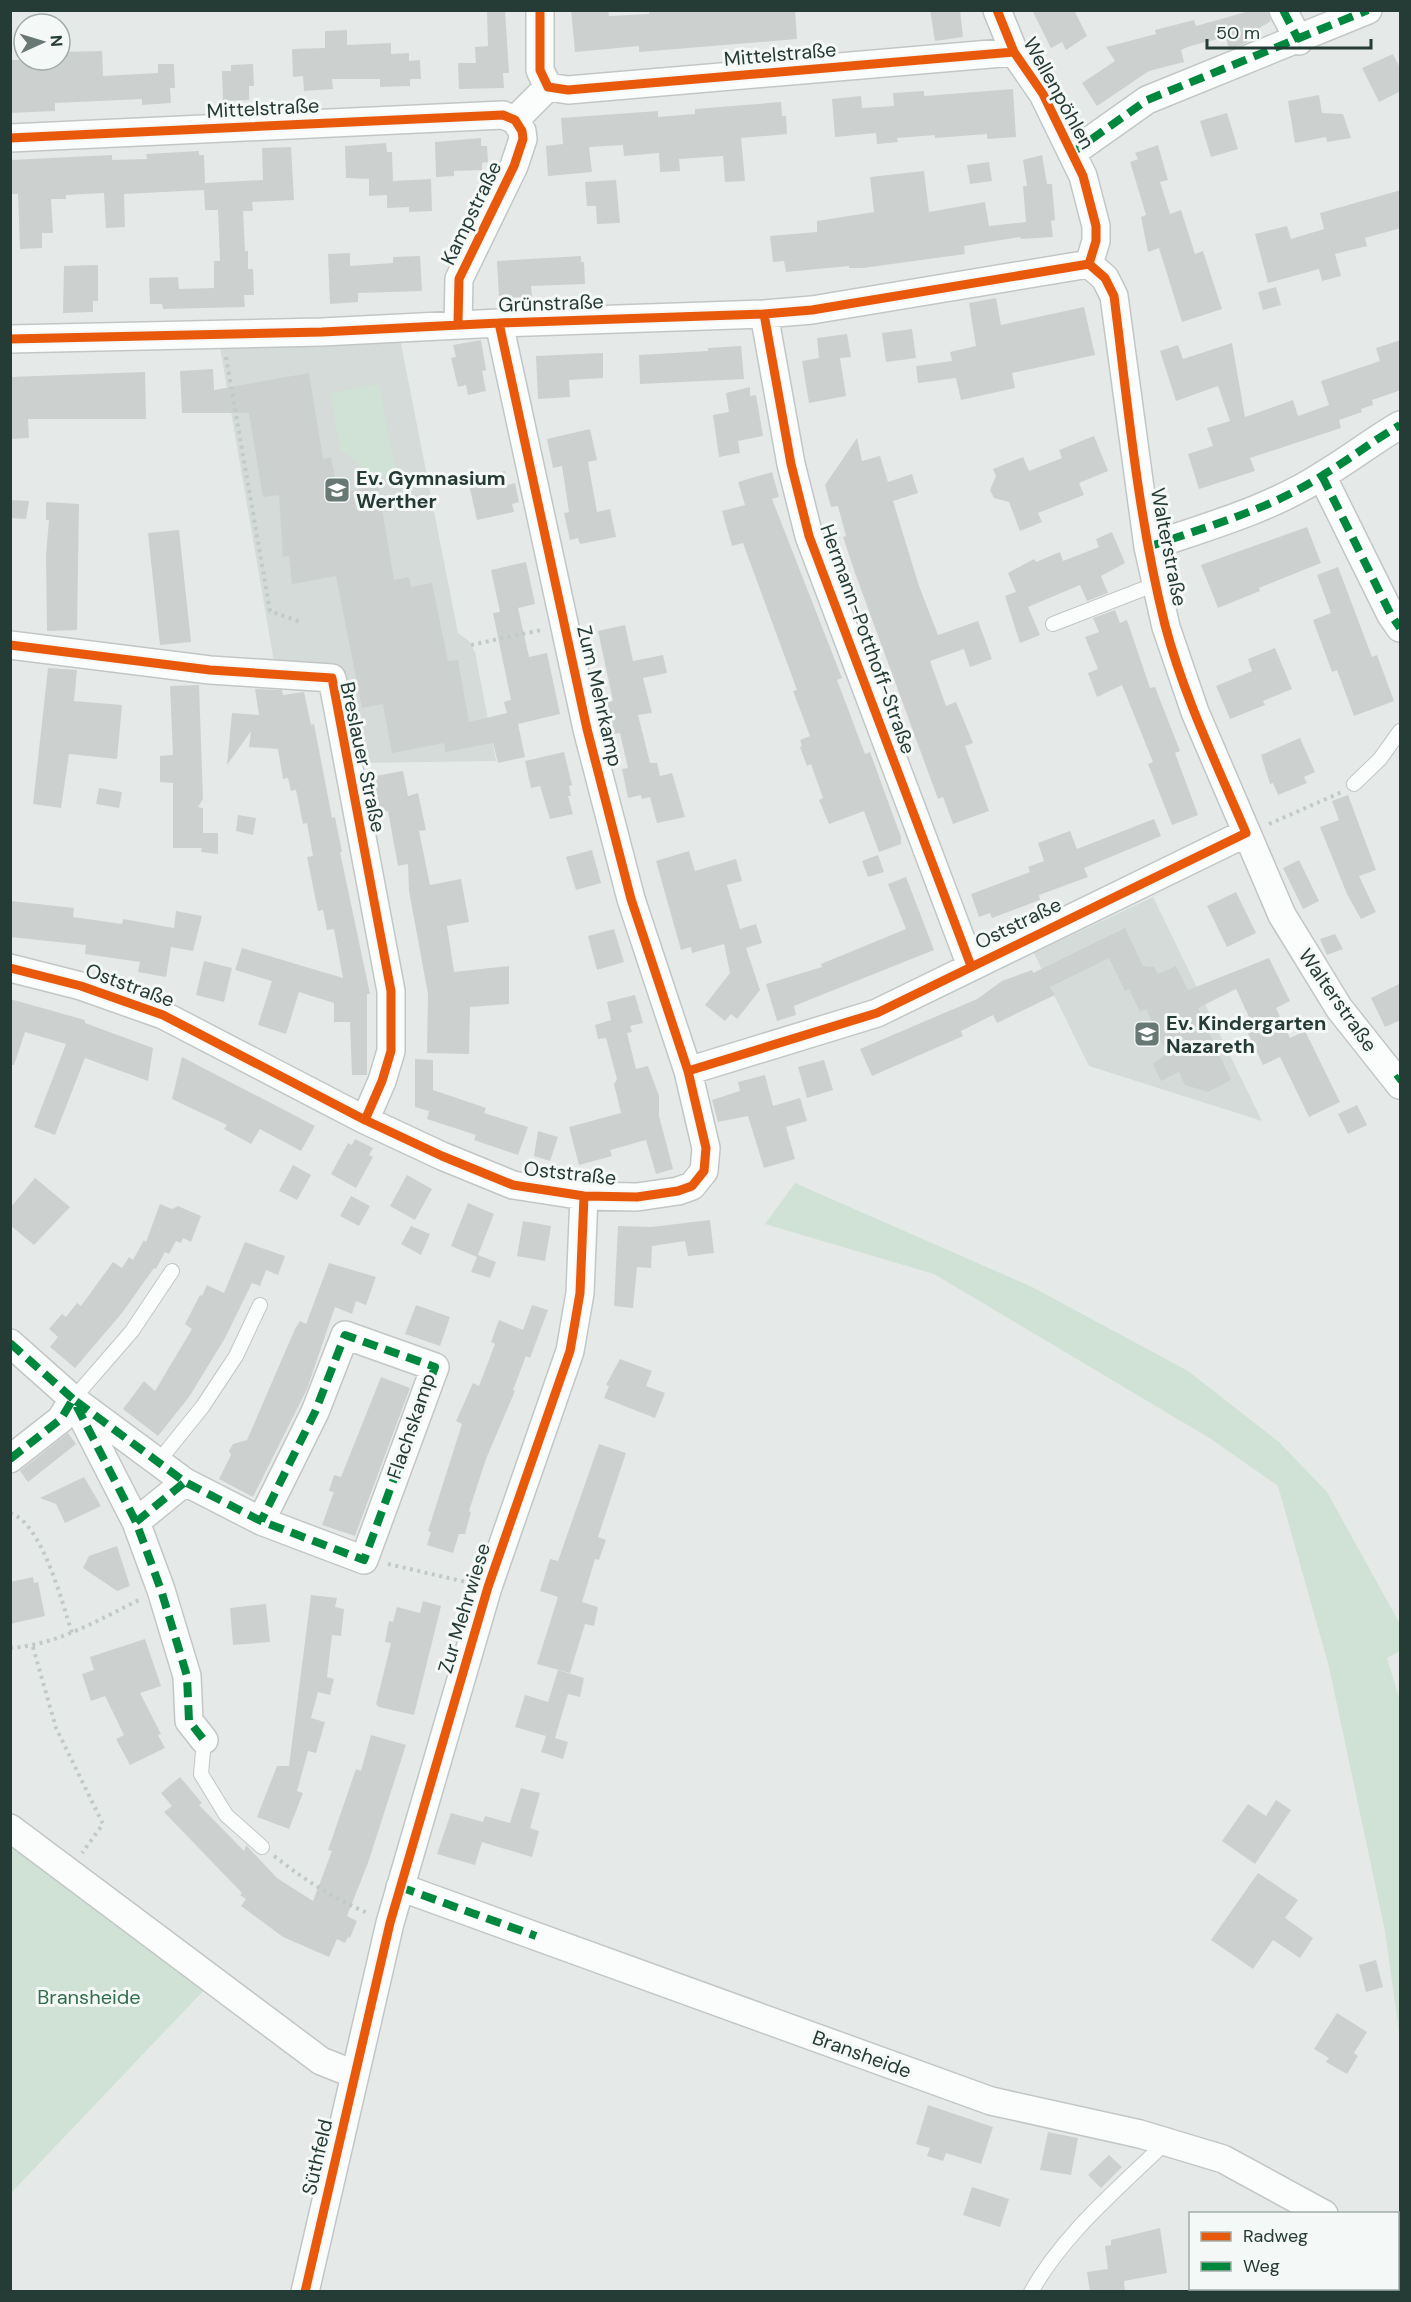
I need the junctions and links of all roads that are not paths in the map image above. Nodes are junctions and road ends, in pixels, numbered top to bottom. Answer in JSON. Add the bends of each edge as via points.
{"nodes":[{"id":1,"x":540,"y":10,"type":"edge"},
{"id":2,"x":996,"y":10,"type":"edge"},
{"id":3,"x":1283,"y":10,"type":"edge"},
{"id":4,"x":1368,"y":10,"type":"edge"},
{"id":5,"x":1299,"y":40,"type":"junction"},
{"id":6,"x":1014,"y":52,"type":"junction"},
{"id":7,"x":548,"y":87,"type":"junction"},
{"id":8,"x":515,"y":120,"type":"junction"},
{"id":9,"x":10,"y":138,"type":"edge"},
{"id":10,"x":1071,"y":153,"type":"junction"},
{"id":11,"x":1089,"y":264,"type":"junction"},
{"id":12,"x":764,"y":314,"type":"junction"},
{"id":13,"x":499,"y":322,"type":"junction"},
{"id":14,"x":458,"y":324,"type":"junction"},
{"id":15,"x":10,"y":339,"type":"edge"},
{"id":16,"x":1401,"y":425,"type":"edge"},
{"id":17,"x":1322,"y":476,"type":"junction"},
{"id":18,"x":1148,"y":547,"type":"junction"},
{"id":19,"x":1156,"y":584,"type":"junction"},
{"id":20,"x":1053,"y":624,"type":"dead end"},
{"id":21,"x":1401,"y":628,"type":"edge"},
{"id":22,"x":10,"y":645,"type":"edge"},
{"id":23,"x":1401,"y":731,"type":"edge"},
{"id":24,"x":1354,"y":784,"type":"road end"},
{"id":25,"x":1246,"y":833,"type":"junction"},
{"id":26,"x":971,"y":966,"type":"junction"},
{"id":27,"x":10,"y":968,"type":"edge"},
{"id":28,"x":688,"y":1071,"type":"junction"},
{"id":29,"x":1399,"y":1081,"type":"edge"},
{"id":30,"x":364,"y":1120,"type":"junction"},
{"id":31,"x":584,"y":1196,"type":"junction"},
{"id":32,"x":172,"y":1272,"type":"dead end"},
{"id":33,"x":260,"y":1305,"type":"dead end"},
{"id":34,"x":10,"y":1343,"type":"edge"},
{"id":35,"x":73,"y":1399,"type":"junction"},
{"id":36,"x":10,"y":1459,"type":"edge"},
{"id":37,"x":158,"y":1462,"type":"junction"},
{"id":38,"x":185,"y":1482,"type":"junction"},
{"id":39,"x":261,"y":1521,"type":"junction"},
{"id":40,"x":136,"y":1522,"type":"junction"},
{"id":41,"x":204,"y":1740,"type":"joint"},
{"id":42,"x":10,"y":1828,"type":"edge"},
{"id":43,"x":262,"y":1846,"type":"road end"},
{"id":44,"x":400,"y":1887,"type":"junction"},
{"id":45,"x":364,"y":2030,"type":"joint"},
{"id":46,"x":354,"y":2074,"type":"junction"},
{"id":47,"x":1166,"y":2142,"type":"junction"},
{"id":48,"x":1320,"y":2212,"type":"edge"},
{"id":49,"x":305,"y":2292,"type":"edge"},
{"id":50,"x":1031,"y":2292,"type":"edge"}],
"edges":[{"from":1,"to":7,"type":"street","via":[[540,70]]},
{"from":2,"to":6,"type":"street","name":"Wellenpöhlen"},
{"from":3,"to":5,"type":"street"},
{"from":4,"to":5,"type":"street"},
{"from":5,"to":10,"type":"street","via":[[1147,100]]},
{"from":6,"to":7,"type":"street","name":"Mittelstraße","via":[[568,90]]},
{"from":6,"to":10,"type":"street","name":"Wellenpöhlen","via":[[1043,94]]},
{"from":7,"to":8,"type":"street"},
{"from":8,"to":9,"type":"street","name":"Mittelstraße","via":[[502,115]]},
{"from":8,"to":14,"type":"street","name":"Kampstraße","via":[[523,139],[492,215],[459,279]]},
{"from":10,"to":11,"type":"street","name":"Wellenpöhlen","via":[[1083,176],[1096,226]]},
{"from":11,"to":12,"type":"street","name":"Grünstraße","via":[[812,310]]},
{"from":11,"to":18,"type":"street","name":"Walterstraße","via":[[1105,278],[1114,296]]},
{"from":12,"to":13,"type":"street","name":"Grünstraße"},
{"from":12,"to":26,"type":"street","name":"Hermann-Potthoff-Straße","via":[[791,464],[809,536]]},
{"from":13,"to":14,"type":"street","name":"Grünstraße"},
{"from":13,"to":28,"type":"street","name":"Zum Mehrkamp","via":[[587,729],[631,899]]},
{"from":14,"to":15,"type":"street","name":"Grünstraße","via":[[322,332]]},
{"from":16,"to":17,"type":"street"},
{"from":17,"to":18,"type":"street","via":[[1219,522]]},
{"from":17,"to":21,"type":"street"},
{"from":18,"to":19,"type":"street","name":"Walterstraße"},
{"from":19,"to":20,"type":"lane"},
{"from":19,"to":25,"type":"street","name":"Walterstraße","via":[[1195,712]]},
{"from":22,"to":30,"type":"street","name":"Breslauer Straße","via":[[210,670],[332,678],[391,991],[391,1051]]},
{"from":23,"to":24,"type":"lane"},
{"from":25,"to":26,"type":"street","name":"Oststraße"},
{"from":25,"to":29,"type":"street","name":"Walterstraße","via":[[1282,915],[1339,1008]]},
{"from":26,"to":28,"type":"street","name":"Oststraße","via":[[877,1013]]},
{"from":27,"to":30,"type":"street","name":"Oststraße","via":[[81,986],[163,1015]]},
{"from":28,"to":31,"type":"street","name":"Oststraße","via":[[706,1148],[704,1171],[692,1186],[637,1197]]},
{"from":30,"to":31,"type":"street","name":"Oststraße","via":[[513,1185]]},
{"from":31,"to":44,"type":"street","name":"Zur Mehrwiese","via":[[580,1293],[570,1351],[488,1587]]},
{"from":32,"to":35,"type":"lane","via":[[132,1331]]},
{"from":33,"to":37,"type":"lane","via":[[236,1356],[203,1406]]},
{"from":34,"to":35,"type":"street"},
{"from":35,"to":36,"type":"street","via":[[61,1419]]},
{"from":35,"to":37,"type":"street"},
{"from":35,"to":40,"type":"street"},
{"from":37,"to":38,"type":"street"},
{"from":38,"to":39,"type":"street"},
{"from":38,"to":40,"type":"street"},
{"from":39,"to":39,"type":"street","name":"Flachskamp","via":[[364,1560],[435,1367],[345,1335],[315,1412]]},
{"from":40,"to":41,"type":"street","via":[[162,1590],[186,1676],[189,1722]]},
{"from":41,"to":43,"type":"lane","via":[[201,1774],[226,1815]]},
{"from":42,"to":46,"type":"street","via":[[321,2061]]},
{"from":44,"to":45,"type":"street","name":"Zur Mehrwiese"},
{"from":44,"to":47,"type":"street","name":"Bransheide","via":[[991,2101]]},
{"from":45,"to":46,"type":"street","name":"Süthfeld"},
{"from":46,"to":49,"type":"street","name":"Süthfeld"},
{"from":47,"to":48,"type":"street","name":"Bransheide","via":[[1223,2159]]},
{"from":47,"to":50,"type":"lane","via":[[1048,2261]]}]}
